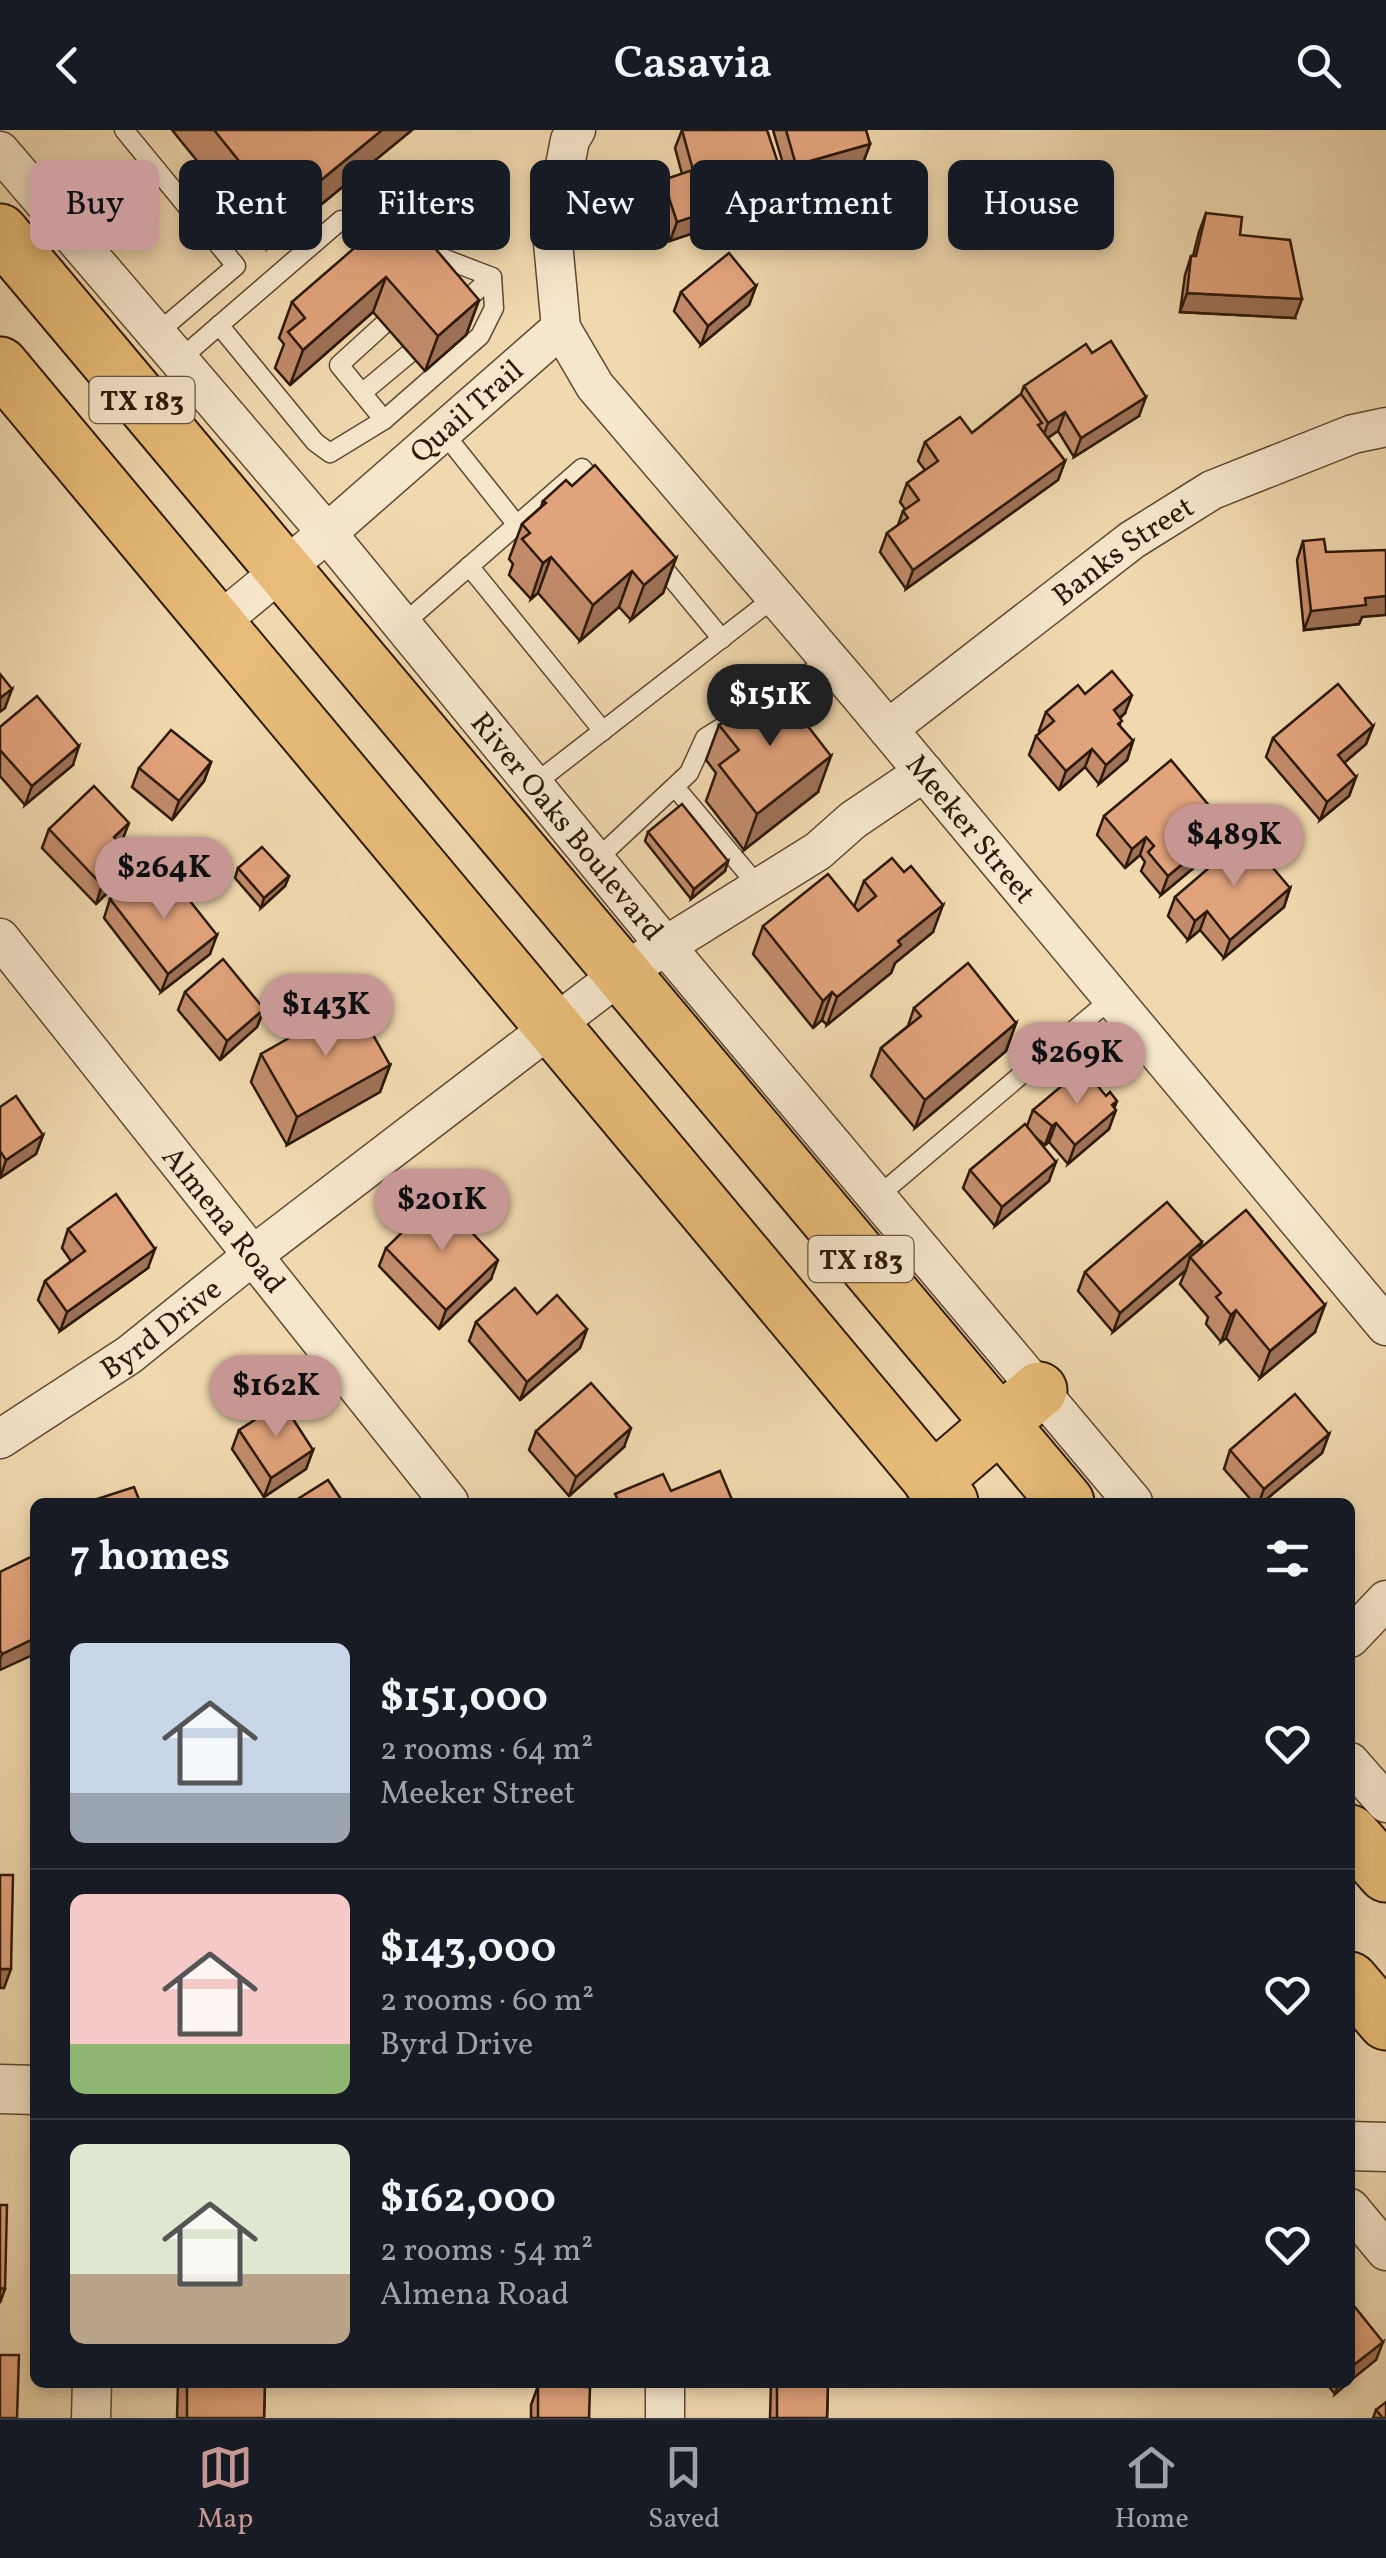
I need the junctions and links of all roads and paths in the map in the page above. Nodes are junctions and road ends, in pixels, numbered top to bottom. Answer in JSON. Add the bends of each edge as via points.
{"nodes":[{"id":1,"x":124,"y":130,"type":"edge"},
{"id":2,"x":570,"y":134,"type":"edge"},
{"id":3,"x":0,"y":151,"type":"edge"},
{"id":4,"x":0,"y":232,"type":"edge"},
{"id":5,"x":492,"y":276,"type":"junction"},
{"id":6,"x":450,"y":315,"type":"edge"},
{"id":7,"x":384,"y":324,"type":"dead end"},
{"id":8,"x":220,"y":325,"type":"junction"},
{"id":9,"x":561,"y":328,"type":"junction"},
{"id":10,"x":168,"y":347,"type":"junction"},
{"id":11,"x":410,"y":353,"type":"dead end"},
{"id":12,"x":0,"y":364,"type":"edge"},
{"id":13,"x":362,"y":393,"type":"junction"},
{"id":14,"x":384,"y":420,"type":"junction"},
{"id":15,"x":1386,"y":428,"type":"edge"},
{"id":16,"x":443,"y":432,"type":"junction"},
{"id":17,"x":606,"y":496,"type":"edge"},
{"id":18,"x":516,"y":525,"type":"junction"},
{"id":19,"x":327,"y":533,"type":"junction"},
{"id":20,"x":640,"y":539,"type":"edge"},
{"id":21,"x":469,"y":566,"type":"junction"},
{"id":22,"x":285,"y":568,"type":"junction"},
{"id":23,"x":775,"y":597,"type":"junction"},
{"id":24,"x":217,"y":624,"type":"junction"},
{"id":25,"x":402,"y":624,"type":"junction"},
{"id":26,"x":722,"y":639,"type":"junction"},
{"id":27,"x":830,"y":660,"type":"junction"},
{"id":28,"x":888,"y":729,"type":"junction"},
{"id":29,"x":602,"y":731,"type":"junction"},
{"id":30,"x":924,"y":772,"type":"junction"},
{"id":31,"x":533,"y":785,"type":"junction"},
{"id":32,"x":675,"y":787,"type":"junction"},
{"id":33,"x":595,"y":861,"type":"junction"},
{"id":34,"x":760,"y":887,"type":"junction"},
{"id":35,"x":0,"y":938,"type":"edge"},
{"id":36,"x":643,"y":959,"type":"junction"},
{"id":37,"x":1112,"y":998,"type":"junction"},
{"id":38,"x":551,"y":1027,"type":"junction"},
{"id":39,"x":877,"y":1197,"type":"junction"},
{"id":40,"x":252,"y":1256,"type":"junction"},
{"id":41,"x":1386,"y":1326,"type":"edge"},
{"id":42,"x":1019,"y":1406,"type":"junction"},
{"id":43,"x":0,"y":1439,"type":"edge"},
{"id":44,"x":941,"y":1492,"type":"edge"},
{"id":45,"x":445,"y":1498,"type":"edge"},
{"id":46,"x":1064,"y":1498,"type":"edge"},
{"id":47,"x":1128,"y":1498,"type":"edge"},
{"id":48,"x":1386,"y":1600,"type":"edge"},
{"id":49,"x":1355,"y":1633,"type":"edge"},
{"id":50,"x":1355,"y":1768,"type":"edge"},
{"id":51,"x":1386,"y":1804,"type":"edge"},
{"id":52,"x":1355,"y":1838,"type":"edge"},
{"id":53,"x":1386,"y":1874,"type":"edge"},
{"id":54,"x":1355,"y":1986,"type":"edge"},
{"id":55,"x":1386,"y":2022,"type":"edge"},
{"id":56,"x":0,"y":2089,"type":"edge"},
{"id":57,"x":30,"y":2090,"type":"edge"},
{"id":58,"x":1355,"y":2146,"type":"edge"},
{"id":59,"x":1386,"y":2147,"type":"edge"},
{"id":60,"x":1355,"y":2214,"type":"edge"},
{"id":61,"x":1386,"y":2251,"type":"edge"},
{"id":62,"x":92,"y":2388,"type":"edge"},
{"id":63,"x":665,"y":2388,"type":"edge"},
{"id":64,"x":92,"y":2418,"type":"edge"},
{"id":65,"x":665,"y":2418,"type":"edge"}],
"edges":[{"from":1,"to":10,"type":"lane","via":[[236,266]]},
{"from":2,"to":9,"type":"street","via":[[552,232]]},
{"from":3,"to":10,"type":"street","name":"River Oaks Boulevard"},
{"from":4,"to":22,"type":"main road","name":"River Oaks Boulevard","number":"TX 183"},
{"from":5,"to":6,"type":"lane"},
{"from":5,"to":8,"type":"lane","via":[[444,267],[342,220]]},
{"from":5,"to":14,"type":"lane","via":[[494,308],[480,336]]},
{"from":7,"to":13,"type":"lane","via":[[340,364]]},
{"from":8,"to":10,"type":"lane"},
{"from":8,"to":14,"type":"lane","via":[[330,452]]},
{"from":9,"to":16,"type":"street","name":"Quail Trail"},
{"from":9,"to":23,"type":"street","name":"Meeker Street","via":[[595,386]]},
{"from":10,"to":19,"type":"street","name":"River Oaks Boulevard"},
{"from":11,"to":13,"type":"lane"},
{"from":12,"to":24,"type":"main road","number":"TX 183"},
{"from":13,"to":14,"type":"lane"},
{"from":15,"to":28,"type":"street","name":"Banks Street","via":[[1353,434],[1212,490],[1132,540]]},
{"from":16,"to":18,"type":"lane"},
{"from":16,"to":19,"type":"street","name":"Quail Trail"},
{"from":17,"to":18,"type":"lane","via":[[582,468]]},
{"from":18,"to":21,"type":"lane"},
{"from":19,"to":22,"type":"street","name":"Quail Trail"},
{"from":19,"to":25,"type":"street","name":"River Oaks Boulevard"},
{"from":20,"to":26,"type":"lane"},
{"from":21,"to":25,"type":"lane"},
{"from":21,"to":29,"type":"lane"},
{"from":22,"to":24,"type":"street","name":"Quail Trail"},
{"from":22,"to":36,"type":"main road","name":"River Oaks Boulevard","number":"TX 183"},
{"from":23,"to":26,"type":"lane"},
{"from":23,"to":27,"type":"street","name":"Meeker Street"},
{"from":24,"to":38,"type":"main road","number":"TX 183"},
{"from":25,"to":31,"type":"street","name":"River Oaks Boulevard"},
{"from":26,"to":29,"type":"lane"},
{"from":27,"to":28,"type":"street","name":"Meeker Street"},
{"from":27,"to":32,"type":"lane","via":[[705,738]]},
{"from":28,"to":30,"type":"street","name":"Meeker Street"},
{"from":29,"to":31,"type":"lane"},
{"from":30,"to":34,"type":"street"},
{"from":30,"to":37,"type":"street","name":"Meeker Street"},
{"from":31,"to":33,"type":"street","name":"River Oaks Boulevard"},
{"from":32,"to":33,"type":"lane"},
{"from":32,"to":34,"type":"lane"},
{"from":33,"to":36,"type":"street","name":"River Oaks Boulevard"},
{"from":34,"to":36,"type":"street"},
{"from":35,"to":40,"type":"street","name":"Almena Road"},
{"from":36,"to":38,"type":"street"},
{"from":36,"to":39,"type":"street","name":"River Oaks Boulevard"},
{"from":36,"to":42,"type":"main road","name":"River Oaks Boulevard","number":"TX 183"},
{"from":37,"to":39,"type":"lane"},
{"from":37,"to":41,"type":"street","name":"Meeker Street"},
{"from":38,"to":40,"type":"street","name":"Byrd Drive"},
{"from":38,"to":44,"type":"main road","number":"TX 183"},
{"from":39,"to":42,"type":"street","name":"River Oaks Boulevard"},
{"from":40,"to":43,"type":"street","name":"Byrd Drive","via":[[129,1356]]},
{"from":40,"to":45,"type":"street","name":"Almena Road"},
{"from":42,"to":44,"type":"main road"},
{"from":42,"to":46,"type":"main road","name":"River Oaks Boulevard","number":"TX 183"},
{"from":42,"to":47,"type":"street","name":"River Oaks Boulevard"},
{"from":48,"to":49,"type":"street"},
{"from":50,"to":51,"type":"street"},
{"from":52,"to":53,"type":"main road"},
{"from":54,"to":55,"type":"main road"},
{"from":56,"to":57,"type":"street"},
{"from":58,"to":59,"type":"street"},
{"from":60,"to":61,"type":"street"},
{"from":62,"to":64,"type":"street"},
{"from":63,"to":65,"type":"street"}]}
